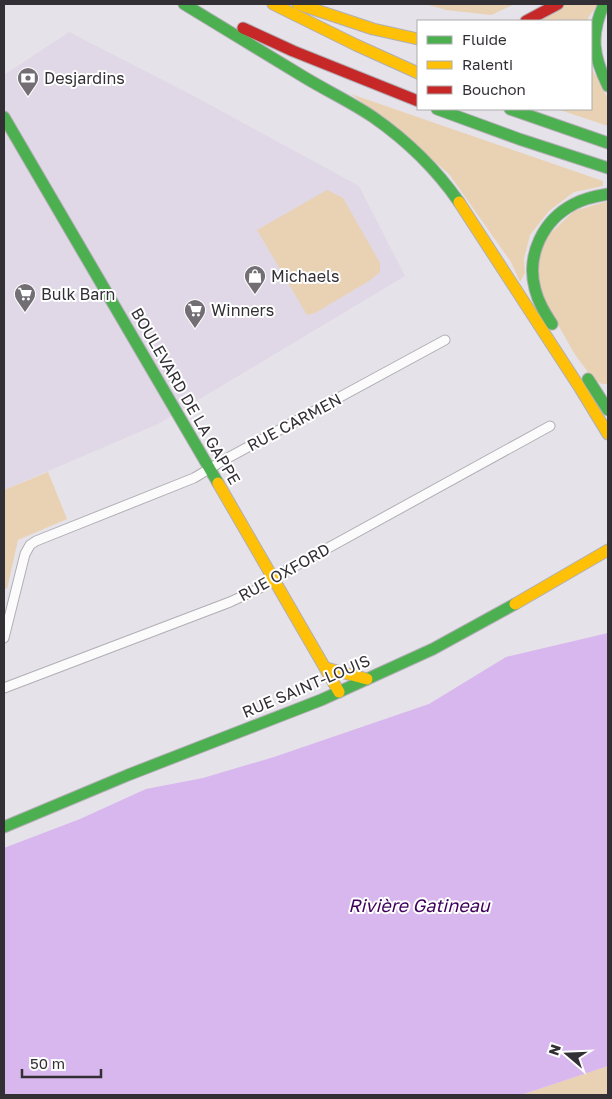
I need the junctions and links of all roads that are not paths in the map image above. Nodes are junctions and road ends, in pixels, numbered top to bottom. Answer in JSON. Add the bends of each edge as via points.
{"nodes":[{"id":1,"x":184,"y":4,"type":"edge"},
{"id":2,"x":190,"y":4,"type":"edge"},
{"id":3,"x":273,"y":4,"type":"edge"},
{"id":4,"x":298,"y":4,"type":"edge"},
{"id":5,"x":558,"y":4,"type":"edge"},
{"id":6,"x":604,"y":4,"type":"edge"},
{"id":7,"x":528,"y":20,"type":"edge"},
{"id":8,"x":417,"y":38,"type":"edge"},
{"id":9,"x":417,"y":73,"type":"edge"},
{"id":10,"x":608,"y":86,"type":"edge"},
{"id":11,"x":417,"y":101,"type":"edge"},
{"id":12,"x":441,"y":110,"type":"edge"},
{"id":13,"x":513,"y":110,"type":"edge"},
{"id":14,"x":4,"y":117,"type":"edge"},
{"id":15,"x":608,"y":143,"type":"edge"},
{"id":16,"x":608,"y":168,"type":"edge"},
{"id":17,"x":608,"y":194,"type":"edge"},
{"id":18,"x":558,"y":333,"type":"dead end"},
{"id":19,"x":446,"y":340,"type":"dead end"},
{"id":20,"x":580,"y":366,"type":"dead end"},
{"id":21,"x":608,"y":410,"type":"edge"},
{"id":22,"x":550,"y":426,"type":"dead end"},
{"id":23,"x":608,"y":434,"type":"edge"},
{"id":24,"x":210,"y":468,"type":"junction"},
{"id":25,"x":608,"y":550,"type":"edge"},
{"id":26,"x":274,"y":578,"type":"junction"},
{"id":27,"x":4,"y":638,"type":"edge"},
{"id":28,"x":326,"y":668,"type":"junction"},
{"id":29,"x":367,"y":679,"type":"junction"},
{"id":30,"x":4,"y":688,"type":"edge"},
{"id":31,"x":339,"y":692,"type":"junction"},
{"id":32,"x":4,"y":827,"type":"edge"}],
"edges":[{"from":1,"to":23,"type":"main road","via":[[370,116],[424,160],[466,211]]},
{"from":2,"to":11,"type":"main road","via":[[293,51]]},
{"from":3,"to":9,"type":"main road"},
{"from":4,"to":8,"type":"main road","via":[[383,32]]},
{"from":5,"to":7,"type":"main road"},
{"from":6,"to":10,"type":"main road","via":[[595,27],[594,47]]},
{"from":12,"to":16,"type":"main road"},
{"from":13,"to":15,"type":"main road"},
{"from":14,"to":24,"type":"main road","name":"BOULEVARD DE LA GAPPE"},
{"from":17,"to":18,"type":"main road","via":[[582,200],[563,210],[547,225],[537,244],[534,285]]},
{"from":19,"to":24,"type":"street","name":"RUE CARMEN"},
{"from":20,"to":21,"type":"main road"},
{"from":22,"to":26,"type":"street","name":"RUE OXFORD"},
{"from":24,"to":26,"type":"main road","name":"BOULEVARD DE LA GAPPE"},
{"from":24,"to":27,"type":"street","name":"RUE CARMEN","via":[[187,481],[30,545],[23,560]]},
{"from":25,"to":29,"type":"main road","name":"RUE SAINT-LOUIS","via":[[432,649]]},
{"from":26,"to":28,"type":"main road","name":"BOULEVARD DE LA GAPPE"},
{"from":26,"to":30,"type":"street","name":"RUE OXFORD","via":[[230,602]]},
{"from":28,"to":29,"type":"main road"},
{"from":28,"to":31,"type":"main road","name":"BOULEVARD DE LA GAPPE"},
{"from":29,"to":31,"type":"main road","name":"RUE SAINT-LOUIS"},
{"from":31,"to":32,"type":"main road","name":"RUE SAINT-LOUIS"}]}
